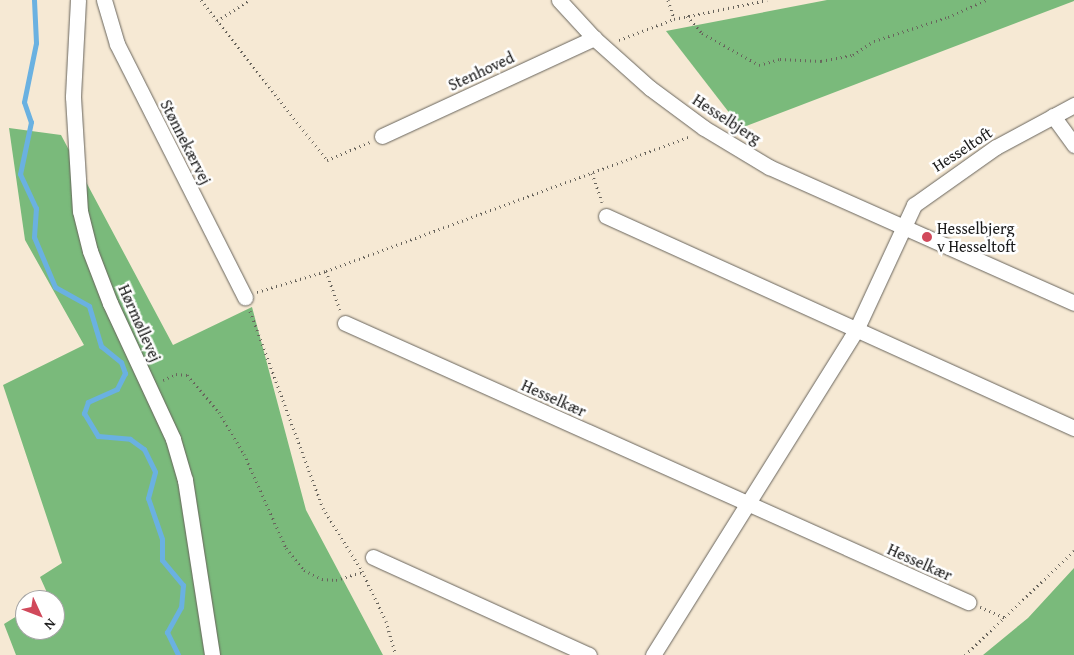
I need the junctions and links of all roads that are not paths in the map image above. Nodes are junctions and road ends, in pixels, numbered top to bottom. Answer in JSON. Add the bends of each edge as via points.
{"nodes":[{"id":1,"x":78,"y":0,"type":"edge"},
{"id":2,"x":104,"y":0,"type":"edge"},
{"id":3,"x":560,"y":0,"type":"edge"},
{"id":4,"x":594,"y":38,"type":"junction"},
{"id":5,"x":1074,"y":105,"type":"edge"},
{"id":6,"x":1053,"y":116,"type":"junction"},
{"id":7,"x":382,"y":136,"type":"road end"},
{"id":8,"x":1074,"y":145,"type":"edge"},
{"id":9,"x":606,"y":216,"type":"road end"},
{"id":10,"x":904,"y":227,"type":"junction"},
{"id":11,"x":244,"y":296,"type":"dead end"},
{"id":12,"x":1074,"y":303,"type":"edge"},
{"id":13,"x":345,"y":323,"type":"road end"},
{"id":14,"x":856,"y":330,"type":"junction"},
{"id":15,"x":1074,"y":428,"type":"edge"},
{"id":16,"x":749,"y":504,"type":"junction"},
{"id":17,"x":373,"y":557,"type":"dead end"},
{"id":18,"x":968,"y":602,"type":"road end"},
{"id":19,"x":212,"y":655,"type":"edge"},
{"id":20,"x":589,"y":655,"type":"edge"},
{"id":21,"x":653,"y":655,"type":"edge"}],
"edges":[{"from":1,"to":19,"type":"street","name":"Hørmøllevej","via":[[73,96],[80,211],[90,252],[107,295],[174,438],[185,480]]},
{"from":2,"to":11,"type":"street","name":"Stønnekærvej","via":[[117,44]]},
{"from":3,"to":4,"type":"street","name":"Hesselbjerg"},
{"from":4,"to":7,"type":"street","name":"Stenhoved"},
{"from":4,"to":10,"type":"street","name":"Hesselbjerg","via":[[650,88],[704,128],[770,167]]},
{"from":5,"to":6,"type":"street","name":"Hesseltoft"},
{"from":6,"to":8,"type":"street"},
{"from":6,"to":10,"type":"street","name":"Hesseltoft","via":[[996,146],[932,189],[914,206]]},
{"from":9,"to":14,"type":"street"},
{"from":10,"to":12,"type":"street","name":"Hesselbjerg"},
{"from":10,"to":14,"type":"street"},
{"from":13,"to":16,"type":"street","name":"Hesselkær"},
{"from":14,"to":15,"type":"street"},
{"from":14,"to":16,"type":"street"},
{"from":16,"to":18,"type":"street","name":"Hesselkær"},
{"from":16,"to":21,"type":"street"},
{"from":17,"to":20,"type":"street"}]}
